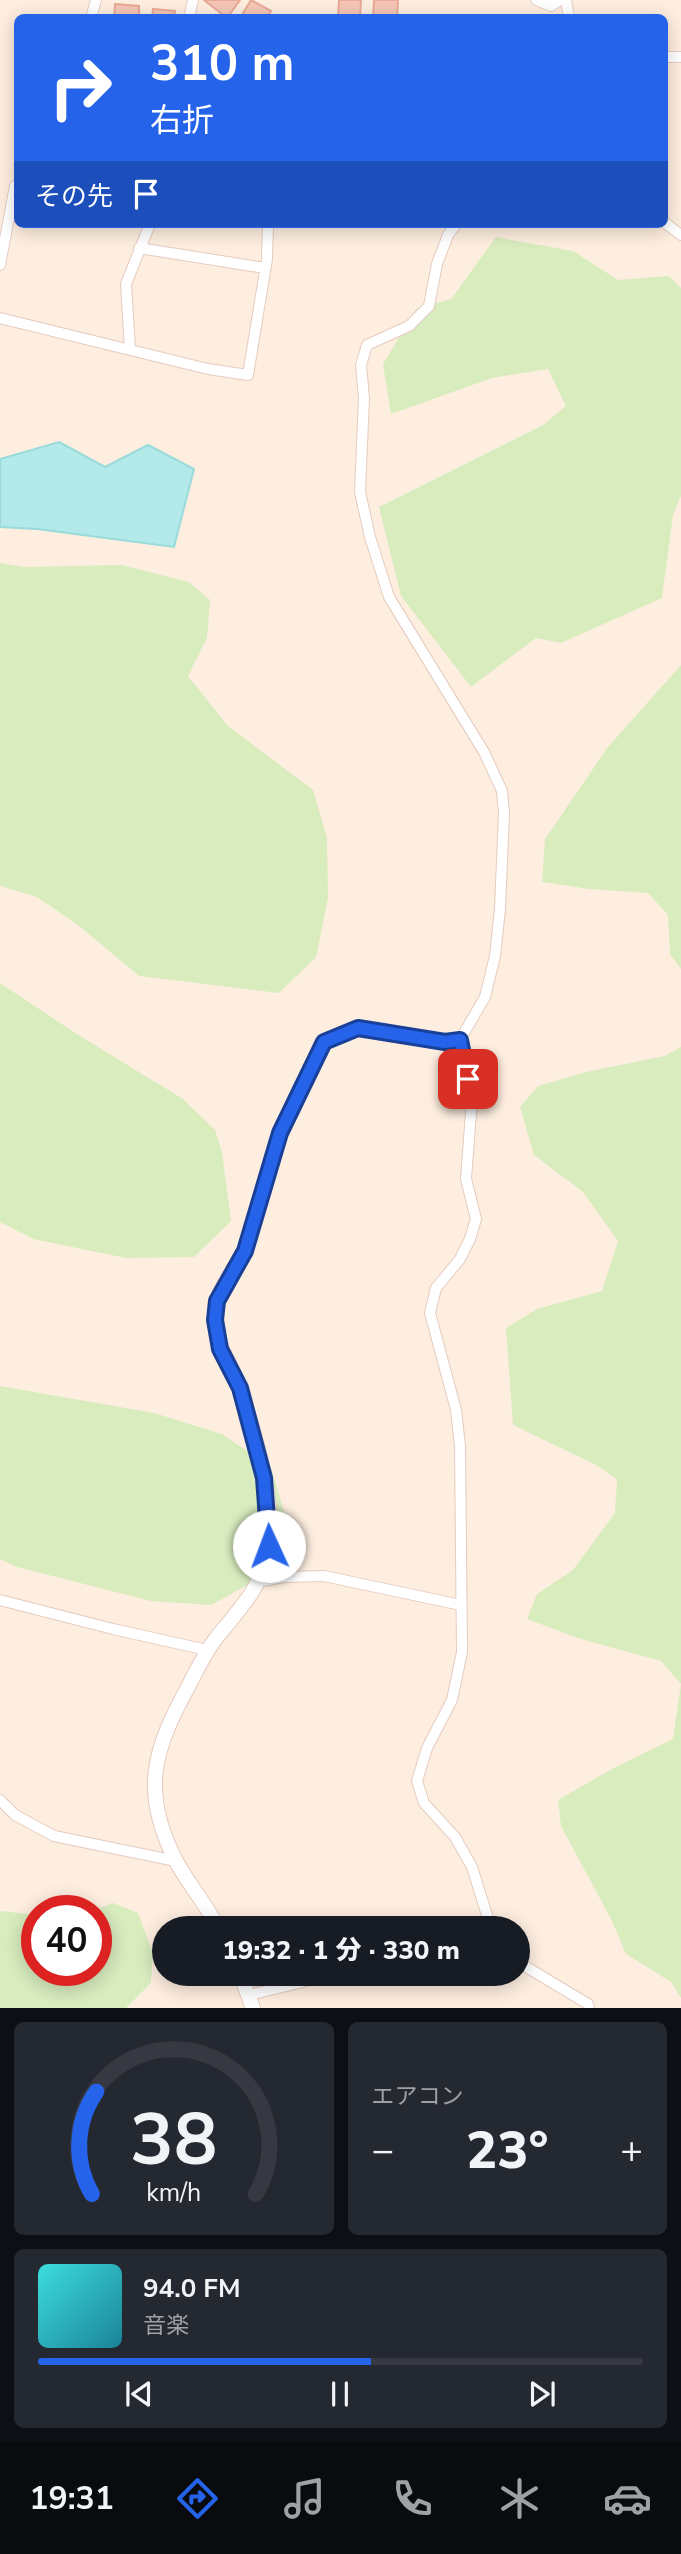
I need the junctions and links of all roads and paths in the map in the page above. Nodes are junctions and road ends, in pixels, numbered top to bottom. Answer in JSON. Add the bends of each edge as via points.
{"nodes":[{"id":1,"x":536,"y":0,"type":"edge"},
{"id":2,"x":560,"y":0,"type":"edge"},
{"id":3,"x":14,"y":198,"type":"edge"},
{"id":4,"x":148,"y":228,"type":"edge"},
{"id":5,"x":268,"y":228,"type":"edge"},
{"id":6,"x":453,"y":228,"type":"edge"},
{"id":7,"x":139,"y":248,"type":"junction"},
{"id":8,"x":0,"y":265,"type":"edge"},
{"id":9,"x":265,"y":268,"type":"junction"},
{"id":10,"x":0,"y":318,"type":"edge"},
{"id":11,"x":130,"y":350,"type":"junction"},
{"id":12,"x":460,"y":1040,"type":"junction"},
{"id":13,"x":245,"y":1251,"type":"joint"},
{"id":14,"x":258,"y":1583,"type":"junction"},
{"id":15,"x":0,"y":1600,"type":"edge"},
{"id":16,"x":461,"y":1605,"type":"junction"},
{"id":17,"x":207,"y":1650,"type":"junction"},
{"id":18,"x":0,"y":1800,"type":"edge"},
{"id":19,"x":176,"y":1861,"type":"junction"},
{"id":20,"x":210,"y":1916,"type":"edge"},
{"id":21,"x":487,"y":1916,"type":"edge"},
{"id":22,"x":530,"y":1969,"type":"edge"},
{"id":23,"x":298,"y":1986,"type":"edge"},
{"id":24,"x":251,"y":2001,"type":"edge"},
{"id":25,"x":589,"y":2008,"type":"edge"}],
"edges":[{"from":1,"to":2,"type":"street","via":[[551,6]]},
{"from":3,"to":8,"type":"street"},
{"from":4,"to":7,"type":"street"},
{"from":5,"to":9,"type":"street"},
{"from":6,"to":12,"type":"street","via":[[437,264],[429,306],[408,326],[367,345],[361,365],[365,398],[360,492],[389,597],[484,752],[502,791],[502,882],[495,956],[485,997]]},
{"from":7,"to":9,"type":"street"},
{"from":7,"to":11,"type":"street","via":[[126,284]]},
{"from":9,"to":11,"type":"street","via":[[248,375]]},
{"from":10,"to":11,"type":"street"},
{"from":12,"to":13,"type":"street","via":[[445,1042],[358,1028],[324,1042],[280,1133]]},
{"from":12,"to":16,"type":"street","via":[[472,1099],[466,1180],[476,1219],[460,1259],[436,1288],[430,1313],[456,1410],[460,1446]]},
{"from":13,"to":14,"type":"street","via":[[217,1301],[215,1320],[220,1349],[240,1388],[264,1478],[269,1546]]},
{"from":14,"to":16,"type":"street","via":[[324,1576]]},
{"from":14,"to":17,"type":"street"},
{"from":15,"to":17,"type":"street"},
{"from":16,"to":21,"type":"street","via":[[462,1652],[452,1700],[427,1748],[417,1782],[424,1803],[455,1837],[472,1867]]},
{"from":17,"to":19,"type":"street","via":[[156,1755],[159,1819]]},
{"from":18,"to":19,"type":"street","via":[[15,1815],[54,1836]]},
{"from":19,"to":20,"type":"street"},
{"from":22,"to":25,"type":"street"},
{"from":23,"to":24,"type":"street"}]}
